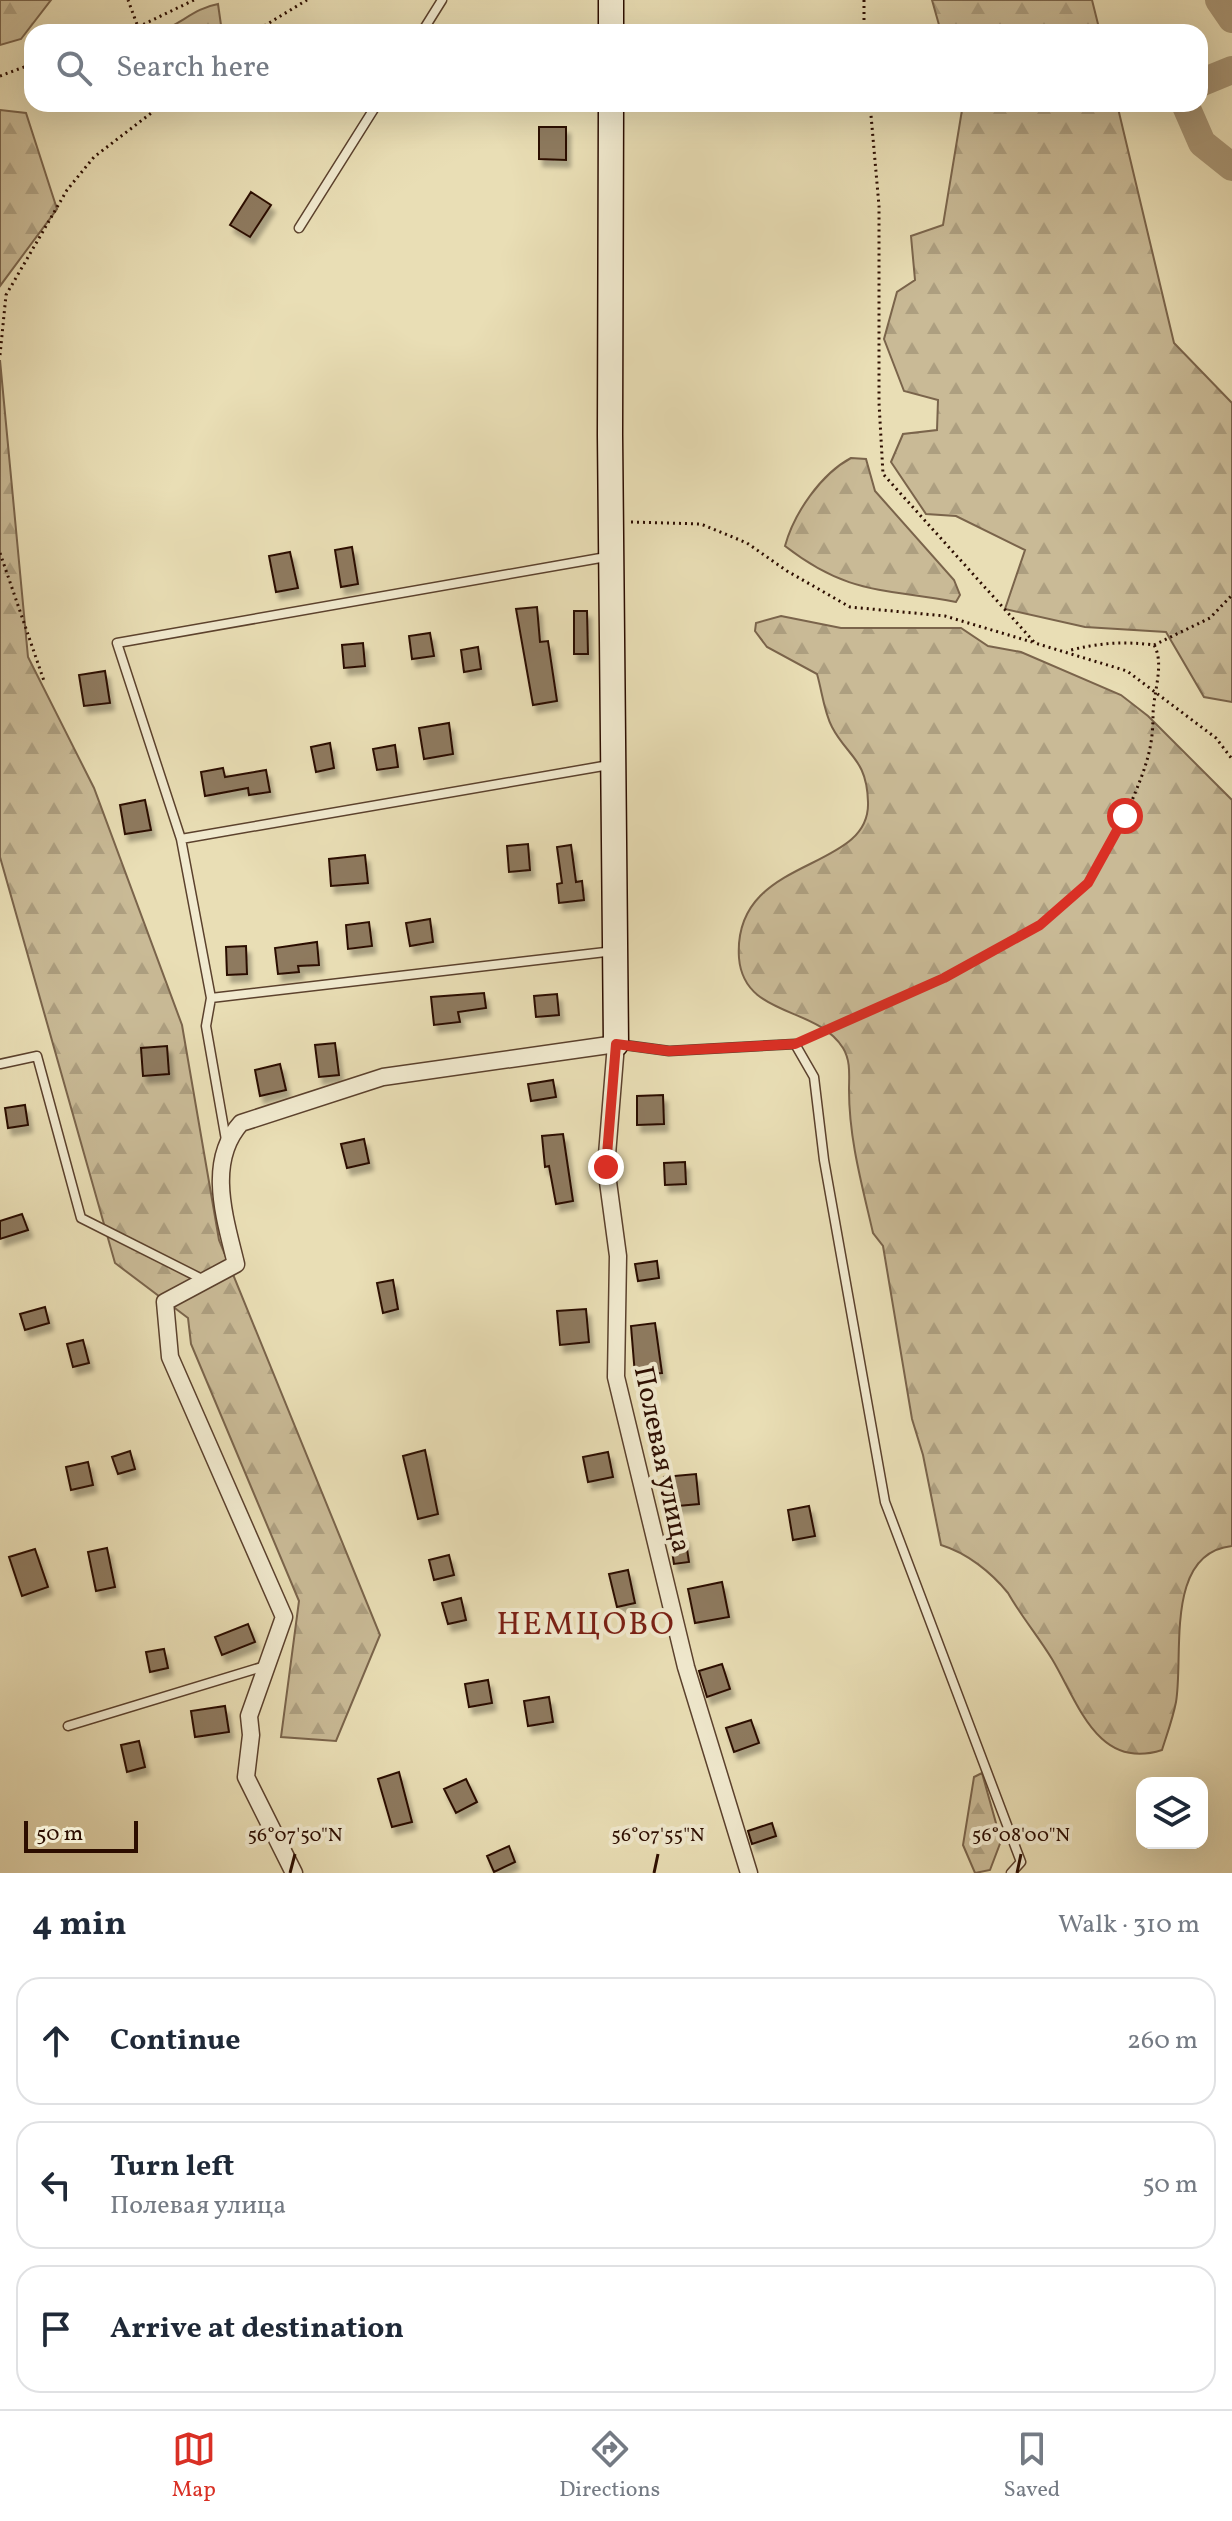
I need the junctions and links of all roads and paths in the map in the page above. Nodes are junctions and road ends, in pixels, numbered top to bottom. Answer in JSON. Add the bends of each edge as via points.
{"nodes":[{"id":1,"x":128,"y":0,"type":"edge"},
{"id":2,"x":194,"y":0,"type":"edge"},
{"id":3,"x":307,"y":0,"type":"edge"},
{"id":4,"x":442,"y":0,"type":"edge"},
{"id":5,"x":611,"y":0,"type":"edge"},
{"id":6,"x":864,"y":0,"type":"edge"},
{"id":7,"x":137,"y":24,"type":"edge"},
{"id":8,"x":144,"y":24,"type":"edge"},
{"id":9,"x":267,"y":24,"type":"edge"},
{"id":10,"x":427,"y":24,"type":"edge"},
{"id":11,"x":611,"y":24,"type":"edge"},
{"id":12,"x":864,"y":24,"type":"edge"},
{"id":13,"x":24,"y":67,"type":"edge"},
{"id":14,"x":0,"y":76,"type":"edge"},
{"id":15,"x":153,"y":112,"type":"edge"},
{"id":16,"x":372,"y":112,"type":"edge"},
{"id":17,"x":611,"y":112,"type":"edge"},
{"id":18,"x":871,"y":112,"type":"edge"},
{"id":19,"x":299,"y":228,"type":"dead end"},
{"id":20,"x":0,"y":355,"type":"edge"},
{"id":21,"x":611,"y":522,"type":"junction"},
{"id":22,"x":0,"y":553,"type":"edge"},
{"id":23,"x":611,"y":557,"type":"junction"},
{"id":24,"x":1232,"y":595,"type":"edge"},
{"id":25,"x":1035,"y":643,"type":"junction"},
{"id":26,"x":1154,"y":645,"type":"junction"},
{"id":27,"x":1066,"y":652,"type":"junction"},
{"id":28,"x":44,"y":681,"type":"dead end"},
{"id":29,"x":1153,"y":688,"type":"junction"},
{"id":30,"x":1232,"y":759,"type":"edge"},
{"id":31,"x":613,"y":765,"type":"junction"},
{"id":32,"x":181,"y":839,"type":"junction"},
{"id":33,"x":615,"y":951,"type":"junction"},
{"id":34,"x":211,"y":998,"type":"junction"},
{"id":35,"x":616,"y":1044,"type":"junction"},
{"id":36,"x":795,"y":1044,"type":"junction"},
{"id":37,"x":0,"y":1064,"type":"edge"},
{"id":38,"x":226,"y":1140,"type":"junction"},
{"id":39,"x":204,"y":1281,"type":"junction"},
{"id":40,"x":266,"y":1666,"type":"junction"},
{"id":41,"x":68,"y":1726,"type":"dead end"},
{"id":42,"x":294,"y":1873,"type":"edge"},
{"id":43,"x":749,"y":1873,"type":"edge"},
{"id":44,"x":1011,"y":1873,"type":"edge"}],
"edges":[{"from":1,"to":7,"type":"path"},
{"from":2,"to":8,"type":"path"},
{"from":3,"to":9,"type":"path"},
{"from":4,"to":10,"type":"lane"},
{"from":5,"to":11,"type":"street"},
{"from":6,"to":12,"type":"path"},
{"from":13,"to":14,"type":"path"},
{"from":15,"to":20,"type":"path","via":[[94,157],[67,190],[6,295]]},
{"from":16,"to":19,"type":"lane"},
{"from":17,"to":21,"type":"street"},
{"from":18,"to":25,"type":"path","via":[[879,206],[883,474]]},
{"from":21,"to":23,"type":"street"},
{"from":21,"to":25,"type":"path","via":[[701,524],[747,543],[850,607],[945,616]]},
{"from":22,"to":28,"type":"path"},
{"from":23,"to":31,"type":"street"},
{"from":23,"to":32,"type":"lane","via":[[117,643]]},
{"from":24,"to":26,"type":"path","via":[[1210,618]]},
{"from":25,"to":27,"type":"path"},
{"from":26,"to":27,"type":"path","via":[[1102,642]]},
{"from":26,"to":29,"type":"path","via":[[1159,672]]},
{"from":27,"to":29,"type":"path","via":[[1127,671]]},
{"from":29,"to":30,"type":"path","via":[[1216,738]]},
{"from":29,"to":36,"type":"path","via":[[1153,749],[1125,816],[1088,883],[1040,925],[999,948]]},
{"from":31,"to":32,"type":"lane"},
{"from":31,"to":33,"type":"street"},
{"from":32,"to":34,"type":"lane"},
{"from":33,"to":34,"type":"lane"},
{"from":33,"to":35,"type":"street"},
{"from":34,"to":38,"type":"lane","via":[[206,1026]]},
{"from":35,"to":36,"type":"lane","via":[[669,1051]]},
{"from":35,"to":38,"type":"street","via":[[383,1077],[241,1123]]},
{"from":35,"to":43,"type":"street","name":"Полевая улица","via":[[606,1167],[618,1256],[616,1377],[686,1667]]},
{"from":36,"to":44,"type":"lane","via":[[814,1077],[885,1502],[1021,1862]]},
{"from":37,"to":39,"type":"lane","via":[[37,1056],[81,1218]]},
{"from":38,"to":39,"type":"street","via":[[220,1197],[236,1264]]},
{"from":39,"to":40,"type":"street","via":[[165,1302],[170,1357],[284,1617]]},
{"from":40,"to":41,"type":"lane"},
{"from":40,"to":42,"type":"street","via":[[249,1716],[246,1777]]}]}
